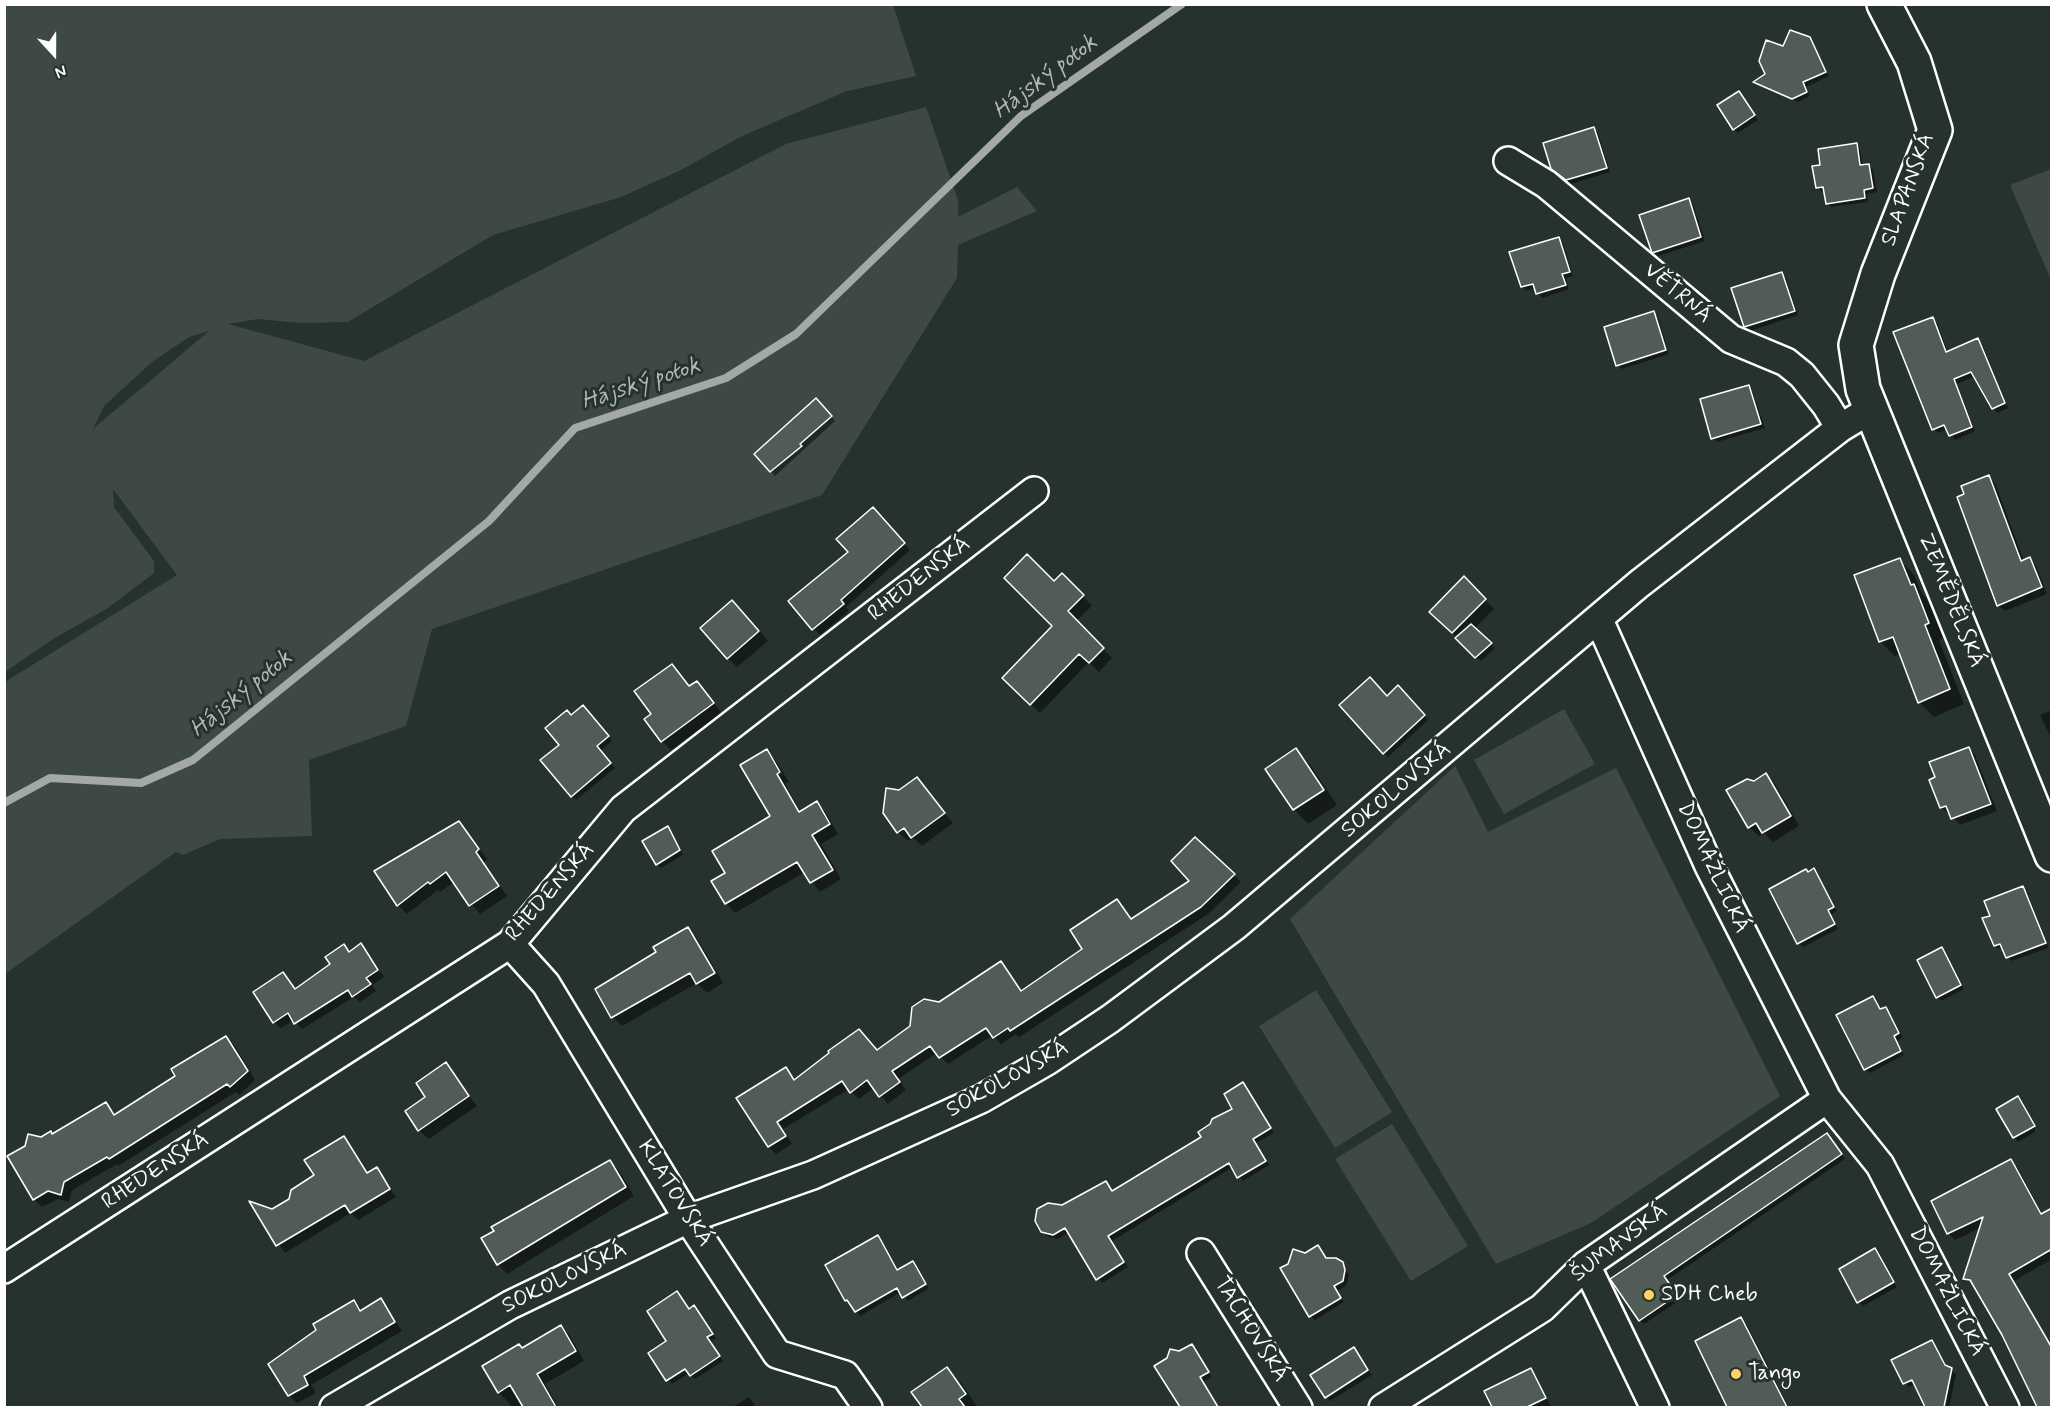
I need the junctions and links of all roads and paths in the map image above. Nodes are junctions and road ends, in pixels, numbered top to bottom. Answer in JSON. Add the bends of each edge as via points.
{"nodes":[{"id":1,"x":1884,"y":4,"type":"edge"},
{"id":2,"x":1508,"y":161,"type":"dead end"},
{"id":3,"x":1856,"y":345,"type":"joint"},
{"id":4,"x":1870,"y":410,"type":"junction"},
{"id":5,"x":1840,"y":428,"type":"junction"},
{"id":6,"x":1034,"y":491,"type":"dead end"},
{"id":7,"x":1599,"y":620,"type":"junction"},
{"id":8,"x":2052,"y":855,"type":"edge"},
{"id":9,"x":510,"y":944,"type":"junction"},
{"id":10,"x":1827,"y":1099,"type":"junction"},
{"id":11,"x":688,"y":1219,"type":"junction"},
{"id":12,"x":1202,"y":1253,"type":"dead end"},
{"id":13,"x":1586,"y":1265,"type":"junction"},
{"id":14,"x":4,"y":1269,"type":"edge"},
{"id":15,"x":334,"y":1407,"type":"edge"},
{"id":16,"x":868,"y":1407,"type":"edge"},
{"id":17,"x":1298,"y":1407,"type":"edge"},
{"id":18,"x":1383,"y":1407,"type":"edge"},
{"id":19,"x":1655,"y":1407,"type":"edge"},
{"id":20,"x":2005,"y":1407,"type":"edge"}],
"edges":[{"from":1,"to":3,"type":"street","name":"SLAPANSKÁ","via":[[1914,62],[1935,130],[1878,274]]},
{"from":2,"to":5,"type":"street","name":"VĚTRNÁ","via":[[1546,184],[1731,339],[1786,362],[1802,375]]},
{"from":3,"to":4,"type":"street","name":"ZEMĚDĚLSKÁ"},
{"from":4,"to":5,"type":"street"},
{"from":4,"to":8,"type":"street","name":"ZEMĚDĚLSKÁ"},
{"from":5,"to":7,"type":"street","via":[[1648,577]]},
{"from":6,"to":9,"type":"street","name":"RHEDENSKÁ","via":[[623,809]]},
{"from":7,"to":10,"type":"street","name":"DOMAŽLICKÁ","via":[[1709,866]]},
{"from":7,"to":11,"type":"street","name":"SOKOLOVSKÁ","via":[[1234,927],[1056,1055],[981,1100],[823,1170]]},
{"from":9,"to":11,"type":"street","name":"KLATOVSKÁ","via":[[546,984]]},
{"from":9,"to":14,"type":"street","name":"RHEDENSKÁ"},
{"from":10,"to":13,"type":"street","name":"ŠUMAVSKÁ"},
{"from":10,"to":20,"type":"street","name":"DOMAŽLICKÁ","via":[[1880,1165]]},
{"from":11,"to":15,"type":"street","name":"SOKOLOVSKÁ","via":[[510,1305]]},
{"from":11,"to":16,"type":"street","name":"KLATOVSKÁ","via":[[777,1354],[845,1375]]},
{"from":12,"to":17,"type":"street","name":"TACHOVSKÁ"},
{"from":13,"to":18,"type":"street","name":"ŠUMAVSKÁ","via":[[1542,1308]]},
{"from":13,"to":19,"type":"street"}]}
